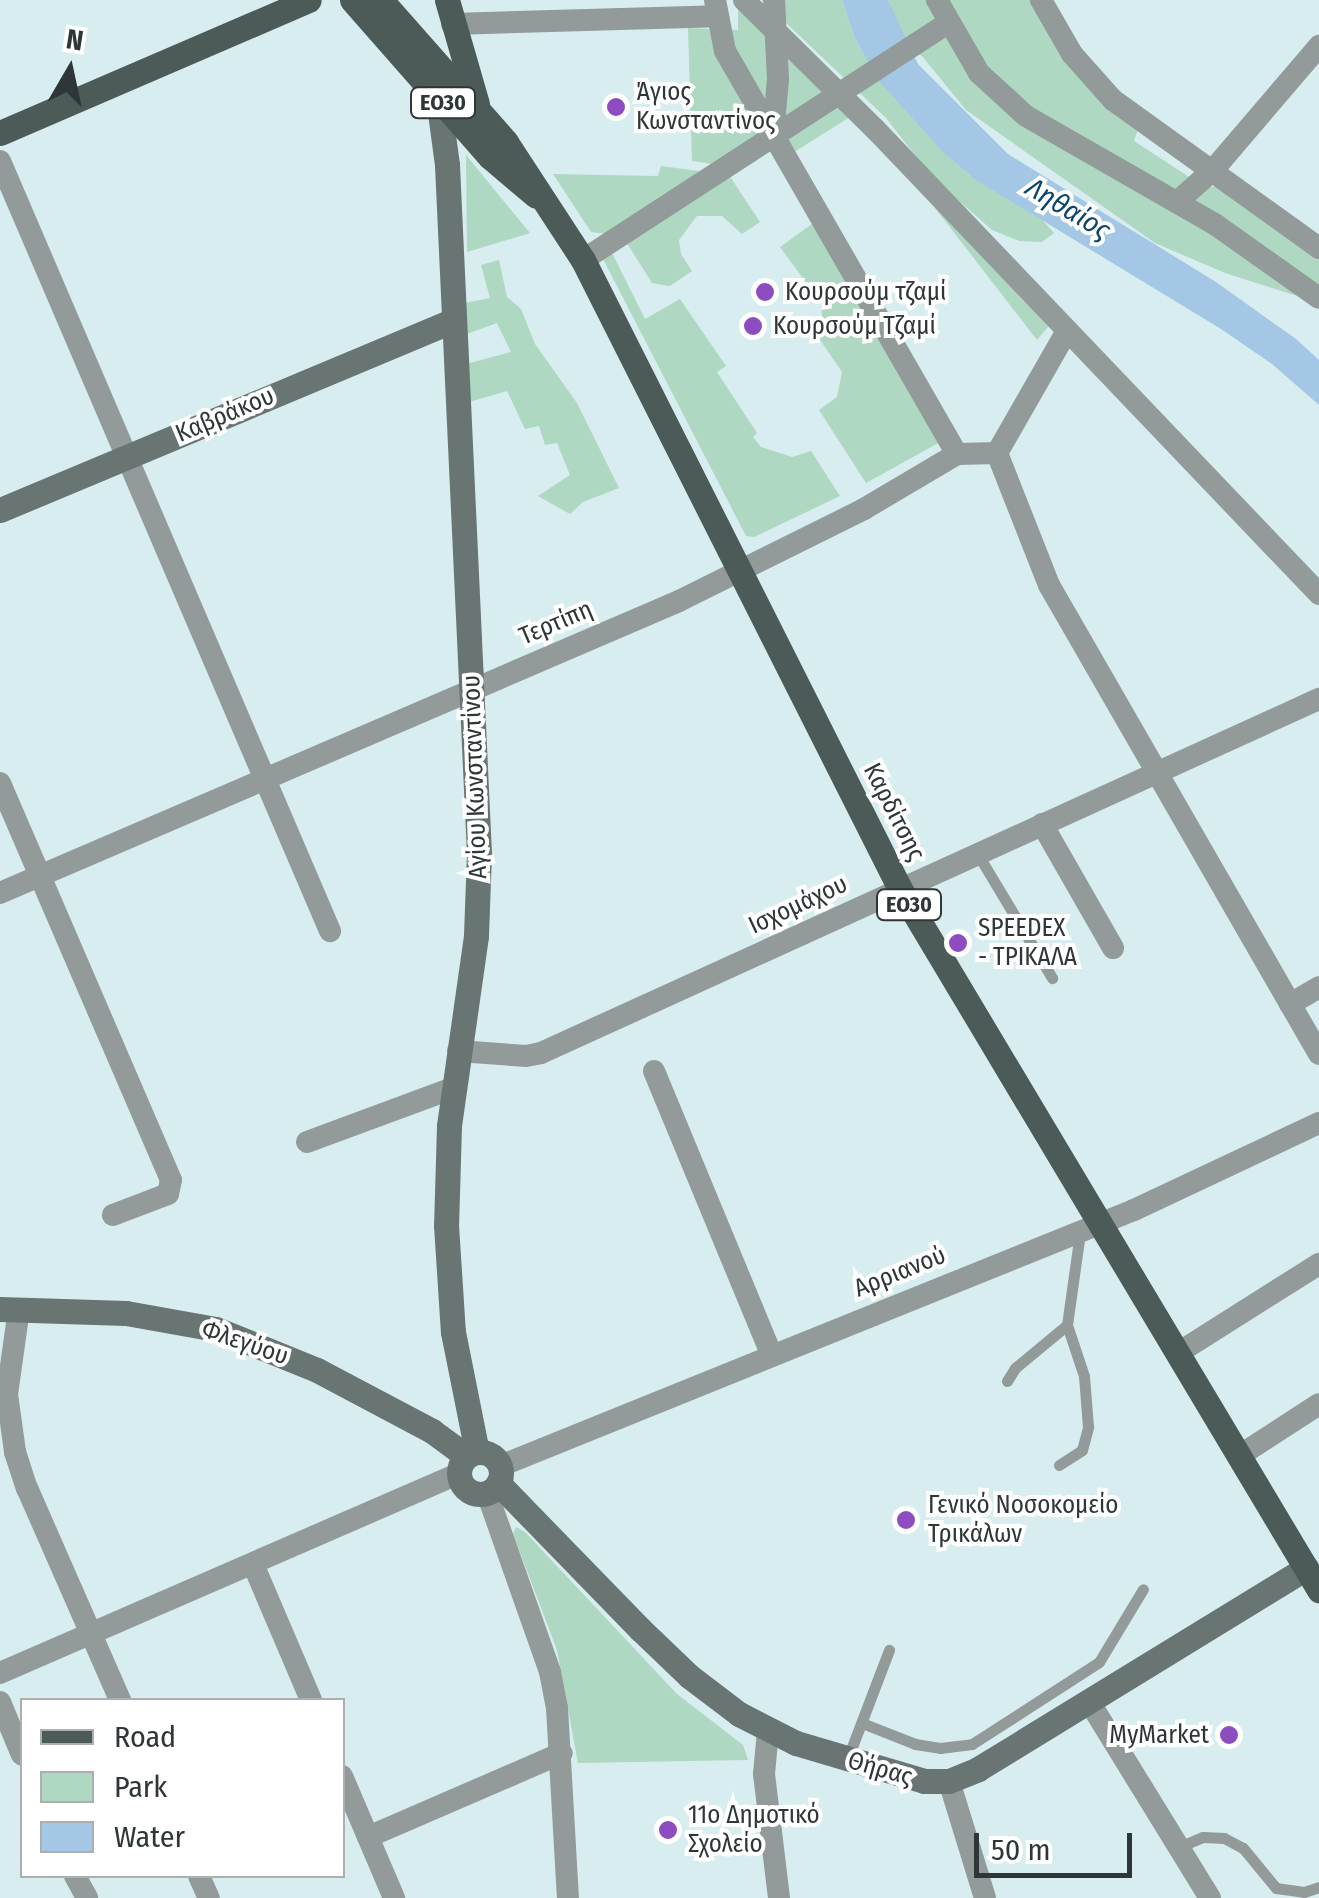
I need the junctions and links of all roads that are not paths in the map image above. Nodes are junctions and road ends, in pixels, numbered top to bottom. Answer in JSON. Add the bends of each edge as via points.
{"nodes":[{"id":1,"x":308,"y":0,"type":"edge"},
{"id":2,"x":352,"y":0,"type":"edge"},
{"id":3,"x":381,"y":0,"type":"edge"},
{"id":4,"x":744,"y":0,"type":"edge"},
{"id":5,"x":774,"y":0,"type":"edge"},
{"id":6,"x":937,"y":0,"type":"edge"},
{"id":7,"x":1041,"y":0,"type":"edge"},
{"id":8,"x":716,"y":8,"type":"edge"},
{"id":9,"x":450,"y":12,"type":"edge"},
{"id":10,"x":947,"y":24,"type":"junction"},
{"id":11,"x":777,"y":34,"type":"junction"},
{"id":12,"x":1319,"y":46,"type":"edge"},
{"id":13,"x":730,"y":60,"type":"junction"},
{"id":14,"x":778,"y":71,"type":"junction"},
{"id":15,"x":818,"y":74,"type":"junction"},
{"id":16,"x":838,"y":93,"type":"junction"},
{"id":17,"x":438,"y":98,"type":"junction"},
{"id":18,"x":480,"y":113,"type":"junction"},
{"id":19,"x":0,"y":133,"type":"edge"},
{"id":20,"x":773,"y":135,"type":"junction"},
{"id":21,"x":0,"y":161,"type":"edge"},
{"id":22,"x":1214,"y":170,"type":"junction"},
{"id":23,"x":540,"y":198,"type":"junction"},
{"id":24,"x":1178,"y":202,"type":"junction"},
{"id":25,"x":1319,"y":248,"type":"edge"},
{"id":26,"x":583,"y":260,"type":"junction"},
{"id":27,"x":1319,"y":298,"type":"edge"},
{"id":28,"x":451,"y":320,"type":"junction"},
{"id":29,"x":1063,"y":326,"type":"junction"},
{"id":30,"x":998,"y":452,"type":"junction"},
{"id":31,"x":957,"y":454,"type":"junction"},
{"id":32,"x":128,"y":457,"type":"junction"},
{"id":33,"x":0,"y":510,"type":"edge"},
{"id":34,"x":742,"y":572,"type":"junction"},
{"id":35,"x":1319,"y":594,"type":"edge"},
{"id":36,"x":473,"y":688,"type":"junction"},
{"id":37,"x":1319,"y":699,"type":"edge"},
{"id":38,"x":1157,"y":774,"type":"junction"},
{"id":39,"x":264,"y":776,"type":"junction"},
{"id":40,"x":0,"y":783,"type":"edge"},
{"id":41,"x":1042,"y":824,"type":"junction"},
{"id":42,"x":978,"y":853,"type":"junction"},
{"id":43,"x":39,"y":876,"type":"junction"},
{"id":44,"x":900,"y":889,"type":"junction"},
{"id":45,"x":0,"y":893,"type":"edge"},
{"id":46,"x":330,"y":930,"type":"dead end"},
{"id":47,"x":1113,"y":948,"type":"dead end"},
{"id":48,"x":1052,"y":978,"type":"dead end"},
{"id":49,"x":1319,"y":987,"type":"edge"},
{"id":50,"x":1290,"y":1004,"type":"junction"},
{"id":51,"x":458,"y":1051,"type":"junction"},
{"id":52,"x":1319,"y":1054,"type":"edge"},
{"id":53,"x":654,"y":1071,"type":"dead end"},
{"id":54,"x":453,"y":1088,"type":"junction"},
{"id":55,"x":1319,"y":1124,"type":"edge"},
{"id":56,"x":306,"y":1142,"type":"dead end"},
{"id":57,"x":112,"y":1214,"type":"dead end"},
{"id":58,"x":1089,"y":1226,"type":"junction"},
{"id":59,"x":1319,"y":1264,"type":"edge"},
{"id":60,"x":10,"y":1309,"type":"edge"},
{"id":61,"x":1067,"y":1326,"type":"junction"},
{"id":62,"x":1178,"y":1353,"type":"junction"},
{"id":63,"x":771,"y":1354,"type":"junction"},
{"id":64,"x":1007,"y":1381,"type":"dead end"},
{"id":65,"x":1319,"y":1404,"type":"edge"},
{"id":66,"x":1239,"y":1456,"type":"junction"},
{"id":67,"x":467,"y":1461,"type":"junction"},
{"id":68,"x":1059,"y":1465,"type":"dead end"},
{"id":69,"x":495,"y":1481,"type":"junction"},
{"id":70,"x":253,"y":1564,"type":"junction"},
{"id":71,"x":1315,"y":1573,"type":"edge"},
{"id":72,"x":1143,"y":1589,"type":"dead end"},
{"id":73,"x":90,"y":1633,"type":"junction"},
{"id":74,"x":889,"y":1650,"type":"dead end"},
{"id":75,"x":0,"y":1673,"type":"edge"},
{"id":76,"x":119,"y":1698,"type":"edge"},
{"id":77,"x":310,"y":1698,"type":"edge"},
{"id":78,"x":0,"y":1702,"type":"edge"},
{"id":79,"x":1090,"y":1703,"type":"junction"},
{"id":80,"x":862,"y":1723,"type":"junction"},
{"id":81,"x":768,"y":1731,"type":"junction"},
{"id":82,"x":20,"y":1749,"type":"edge"},
{"id":83,"x":562,"y":1753,"type":"junction"},
{"id":84,"x":847,"y":1760,"type":"junction"},
{"id":85,"x":949,"y":1781,"type":"junction"},
{"id":86,"x":345,"y":1783,"type":"edge"},
{"id":87,"x":368,"y":1838,"type":"junction"},
{"id":88,"x":1180,"y":1847,"type":"junction"},
{"id":89,"x":1319,"y":1886,"type":"edge"},
{"id":90,"x":394,"y":1898,"type":"edge"},
{"id":91,"x":568,"y":1898,"type":"edge"},
{"id":92,"x":779,"y":1898,"type":"edge"},
{"id":93,"x":984,"y":1898,"type":"edge"},
{"id":94,"x":1210,"y":1898,"type":"edge"}],
"edges":[{"from":1,"to":19,"type":"main road"},
{"from":2,"to":17,"type":"main road","number":"ΕΟ30"},
{"from":3,"to":18,"type":"main road","number":"ΕΟ30"},
{"from":4,"to":11,"type":"street"},
{"from":5,"to":11,"type":"street"},
{"from":6,"to":10,"type":"street"},
{"from":7,"to":22,"type":"street","via":[[1096,82]]},
{"from":8,"to":9,"type":"street"},
{"from":8,"to":13,"type":"street"},
{"from":9,"to":18,"type":"main road"},
{"from":10,"to":16,"type":"street"},
{"from":10,"to":24,"type":"street","via":[[979,73],[1016,109]]},
{"from":11,"to":14,"type":"street"},
{"from":11,"to":15,"type":"street"},
{"from":12,"to":22,"type":"street"},
{"from":13,"to":14,"type":"street"},
{"from":13,"to":20,"type":"street"},
{"from":14,"to":15,"type":"street"},
{"from":14,"to":20,"type":"street"},
{"from":15,"to":16,"type":"street"},
{"from":16,"to":20,"type":"street"},
{"from":16,"to":29,"type":"street"},
{"from":17,"to":23,"type":"main road","number":"ΕΟ30","via":[[518,185]]},
{"from":17,"to":28,"type":"street","name":"Αγίου Κωνσταντίνου","via":[[447,165]]},
{"from":18,"to":23,"type":"main road","number":"ΕΟ30"},
{"from":20,"to":26,"type":"street"},
{"from":20,"to":31,"type":"street"},
{"from":21,"to":32,"type":"street"},
{"from":22,"to":24,"type":"street"},
{"from":22,"to":25,"type":"street"},
{"from":23,"to":26,"type":"main road","name":"Καρδίτσης","number":"ΕΟ30"},
{"from":24,"to":27,"type":"street"},
{"from":26,"to":34,"type":"main road","name":"Καρδίτσης","number":"ΕΟ30"},
{"from":28,"to":32,"type":"street","name":"Καβράκου"},
{"from":28,"to":36,"type":"street","name":"Αγίου Κωνσταντίνου"},
{"from":29,"to":30,"type":"street"},
{"from":29,"to":35,"type":"street"},
{"from":30,"to":31,"type":"street","name":"Τερτίπη"},
{"from":30,"to":38,"type":"street","via":[[1049,585]]},
{"from":31,"to":34,"type":"street","name":"Τερτίπη"},
{"from":32,"to":33,"type":"street","name":"Καβράκου"},
{"from":32,"to":39,"type":"street"},
{"from":34,"to":36,"type":"street","name":"Τερτίπη"},
{"from":34,"to":44,"type":"main road","name":"Καρδίτσης","number":"ΕΟ30"},
{"from":36,"to":39,"type":"street","name":"Τερτίπη"},
{"from":36,"to":51,"type":"street","name":"Αγίου Κωνσταντίνου","via":[[478,900]]},
{"from":37,"to":38,"type":"street","name":"Ισχομάχου"},
{"from":38,"to":41,"type":"street","name":"Ισχομάχου"},
{"from":38,"to":50,"type":"street"},
{"from":39,"to":43,"type":"street","name":"Τερτίπη"},
{"from":39,"to":46,"type":"street"},
{"from":40,"to":43,"type":"street"},
{"from":41,"to":42,"type":"street","name":"Ισχομάχου"},
{"from":41,"to":47,"type":"street"},
{"from":42,"to":44,"type":"street","name":"Ισχομάχου"},
{"from":42,"to":48,"type":"lane"},
{"from":43,"to":45,"type":"street","name":"Τερτίπη"},
{"from":43,"to":57,"type":"street","via":[[172,1186],[168,1194]]},
{"from":44,"to":51,"type":"street","name":"Ισχομάχου","via":[[541,1053]]},
{"from":44,"to":58,"type":"main road","name":"Καρδίτσης","number":"ΕΟ30"},
{"from":49,"to":50,"type":"street"},
{"from":50,"to":52,"type":"street"},
{"from":51,"to":54,"type":"street","name":"Αγίου Κωνσταντίνου"},
{"from":53,"to":63,"type":"street"},
{"from":54,"to":56,"type":"street"},
{"from":54,"to":67,"type":"street","name":"Αγίου Κωνσταντίνου","via":[[447,1262]]},
{"from":55,"to":58,"type":"street","name":"Αρριανού"},
{"from":58,"to":61,"type":"lane"},
{"from":58,"to":62,"type":"main road","name":"Καρδίτσης","number":"ΕΟ30"},
{"from":58,"to":63,"type":"street","name":"Αρριανού"},
{"from":59,"to":62,"type":"street"},
{"from":60,"to":67,"type":"street","name":"Φλεγύου","via":[[126,1313],[216,1329],[317,1370],[432,1432]]},
{"from":60,"to":73,"type":"street","via":[[7,1394],[15,1452]]},
{"from":61,"to":64,"type":"lane"},
{"from":61,"to":68,"type":"lane","via":[[1084,1376],[1088,1426],[1082,1450]]},
{"from":62,"to":66,"type":"main road","name":"Καρδίτσης","number":"ΕΟ30"},
{"from":63,"to":69,"type":"street","name":"Αρριανού"},
{"from":65,"to":66,"type":"street"},
{"from":66,"to":71,"type":"main road","name":"Καρδίτσης","number":"ΕΟ30"},
{"from":67,"to":69,"type":"street","via":[[488,1454]]},
{"from":67,"to":69,"type":"street","via":[[468,1490]]},
{"from":67,"to":70,"type":"street"},
{"from":69,"to":81,"type":"street","name":"Θήρας","via":[[689,1676]]},
{"from":69,"to":83,"type":"street","via":[[550,1672]]},
{"from":70,"to":73,"type":"street"},
{"from":70,"to":77,"type":"street"},
{"from":71,"to":79,"type":"street","name":"Θήρας"},
{"from":72,"to":80,"type":"lane","via":[[1099,1662],[972,1744],[915,1744]]},
{"from":73,"to":75,"type":"street"},
{"from":73,"to":76,"type":"street"},
{"from":74,"to":80,"type":"lane"},
{"from":78,"to":82,"type":"street"},
{"from":79,"to":85,"type":"street","name":"Θήρας"},
{"from":79,"to":88,"type":"street"},
{"from":80,"to":84,"type":"lane"},
{"from":81,"to":84,"type":"street","name":"Θήρας"},
{"from":81,"to":92,"type":"street","via":[[764,1774]]},
{"from":83,"to":87,"type":"street"},
{"from":83,"to":91,"type":"street"},
{"from":84,"to":85,"type":"street","name":"Θήρας","via":[[908,1778]]},
{"from":85,"to":93,"type":"street"},
{"from":86,"to":87,"type":"street"},
{"from":87,"to":90,"type":"street"},
{"from":88,"to":89,"type":"lane","via":[[1203,1837],[1224,1838],[1243,1848],[1276,1888],[1304,1892]]},
{"from":88,"to":94,"type":"street"}]}
